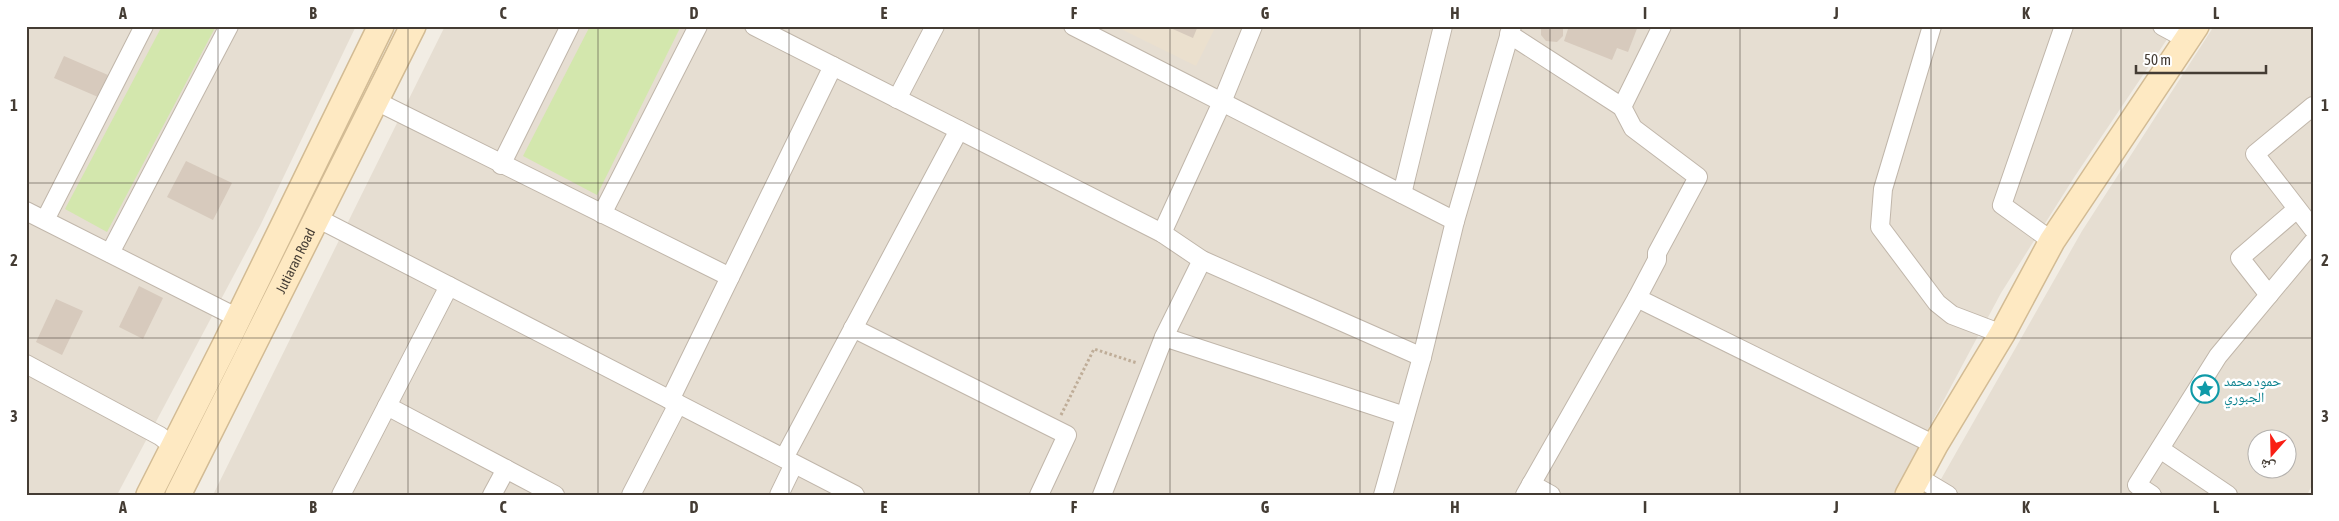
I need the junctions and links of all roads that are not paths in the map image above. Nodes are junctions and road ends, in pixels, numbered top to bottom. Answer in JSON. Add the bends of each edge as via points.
{"nodes":[{"id":1,"x":144,"y":26,"type":"edge"},
{"id":2,"x":229,"y":26,"type":"edge"},
{"id":3,"x":381,"y":26,"type":"edge"},
{"id":4,"x":413,"y":26,"type":"edge"},
{"id":5,"x":570,"y":26,"type":"edge"},
{"id":6,"x":698,"y":26,"type":"edge"},
{"id":7,"x":754,"y":26,"type":"edge"},
{"id":8,"x":934,"y":26,"type":"edge"},
{"id":9,"x":1073,"y":26,"type":"edge"},
{"id":10,"x":1253,"y":26,"type":"edge"},
{"id":11,"x":1443,"y":26,"type":"edge"},
{"id":12,"x":1662,"y":26,"type":"edge"},
{"id":13,"x":1932,"y":26,"type":"edge"},
{"id":14,"x":2064,"y":26,"type":"edge"},
{"id":15,"x":2162,"y":26,"type":"edge"},
{"id":16,"x":1510,"y":30,"type":"edge"},
{"id":17,"x":2192,"y":33,"type":"edge"},
{"id":18,"x":833,"y":66,"type":"junction"},
{"id":19,"x":897,"y":99,"type":"junction"},
{"id":20,"x":376,"y":101,"type":"junction"},
{"id":21,"x":1222,"y":102,"type":"junction"},
{"id":22,"x":2313,"y":106,"type":"edge"},
{"id":23,"x":1622,"y":107,"type":"junction"},
{"id":24,"x":959,"y":130,"type":"junction"},
{"id":25,"x":501,"y":164,"type":"junction"},
{"id":26,"x":1402,"y":194,"type":"junction"},
{"id":27,"x":2297,"y":209,"type":"junction"},
{"id":28,"x":26,"y":211,"type":"edge"},
{"id":29,"x":602,"y":214,"type":"junction"},
{"id":30,"x":317,"y":218,"type":"junction"},
{"id":31,"x":45,"y":220,"type":"junction"},
{"id":32,"x":1455,"y":221,"type":"junction"},
{"id":33,"x":2313,"y":230,"type":"edge"},
{"id":34,"x":1162,"y":233,"type":"junction"},
{"id":35,"x":2052,"y":241,"type":"junction"},
{"id":36,"x":2313,"y":242,"type":"edge"},
{"id":37,"x":110,"y":253,"type":"junction"},
{"id":38,"x":1202,"y":260,"type":"junction"},
{"id":39,"x":730,"y":277,"type":"junction"},
{"id":40,"x":449,"y":286,"type":"junction"},
{"id":41,"x":2269,"y":294,"type":"junction"},
{"id":42,"x":1637,"y":298,"type":"junction"},
{"id":43,"x":238,"y":318,"type":"junction"},
{"id":44,"x":854,"y":328,"type":"junction"},
{"id":45,"x":2002,"y":334,"type":"junction"},
{"id":46,"x":1164,"y":337,"type":"junction"},
{"id":47,"x":1422,"y":356,"type":"junction"},
{"id":48,"x":26,"y":364,"type":"edge"},
{"id":49,"x":674,"y":402,"type":"junction"},
{"id":50,"x":387,"y":406,"type":"junction"},
{"id":51,"x":1406,"y":416,"type":"junction"},
{"id":52,"x":1935,"y":445,"type":"junction"},
{"id":53,"x":174,"y":447,"type":"junction"},
{"id":54,"x":2160,"y":449,"type":"junction"},
{"id":55,"x":789,"y":461,"type":"junction"},
{"id":56,"x":506,"y":469,"type":"junction"},
{"id":57,"x":1913,"y":486,"type":"edge"},
{"id":58,"x":1528,"y":490,"type":"edge"},
{"id":59,"x":149,"y":495,"type":"edge"},
{"id":60,"x":178,"y":495,"type":"edge"},
{"id":61,"x":341,"y":495,"type":"edge"},
{"id":62,"x":492,"y":495,"type":"edge"},
{"id":63,"x":555,"y":495,"type":"edge"},
{"id":64,"x":630,"y":495,"type":"edge"},
{"id":65,"x":779,"y":495,"type":"edge"},
{"id":66,"x":855,"y":495,"type":"edge"},
{"id":67,"x":1039,"y":495,"type":"edge"},
{"id":68,"x":1102,"y":495,"type":"edge"},
{"id":69,"x":1383,"y":495,"type":"edge"},
{"id":70,"x":1551,"y":495,"type":"edge"},
{"id":71,"x":1948,"y":495,"type":"edge"},
{"id":72,"x":2152,"y":495,"type":"edge"},
{"id":73,"x":2228,"y":495,"type":"edge"}],
"edges":[{"from":1,"to":31,"type":"street"},
{"from":2,"to":37,"type":"street"},
{"from":3,"to":43,"type":"main road","name":"Jutiaran Road"},
{"from":4,"to":20,"type":"main road","name":"Jutiaran Road"},
{"from":5,"to":25,"type":"street"},
{"from":6,"to":29,"type":"street"},
{"from":7,"to":18,"type":"street"},
{"from":8,"to":19,"type":"street"},
{"from":9,"to":21,"type":"street"},
{"from":10,"to":21,"type":"street"},
{"from":11,"to":26,"type":"street"},
{"from":12,"to":23,"type":"street"},
{"from":13,"to":45,"type":"street","via":[[1883,190],[1880,227],[1937,303],[1952,315]]},
{"from":14,"to":35,"type":"street","via":[[2002,205]]},
{"from":15,"to":17,"type":"street"},
{"from":16,"to":23,"type":"street"},
{"from":16,"to":32,"type":"street"},
{"from":17,"to":35,"type":"main road"},
{"from":18,"to":19,"type":"street"},
{"from":18,"to":39,"type":"street"},
{"from":19,"to":24,"type":"street"},
{"from":20,"to":25,"type":"street"},
{"from":20,"to":30,"type":"main road","name":"Jutiaran Road"},
{"from":21,"to":26,"type":"street"},
{"from":21,"to":34,"type":"street"},
{"from":22,"to":27,"type":"street","via":[[2255,154]]},
{"from":23,"to":42,"type":"street","via":[[1633,128],[1698,177],[1657,252],[1657,260]]},
{"from":24,"to":34,"type":"street"},
{"from":24,"to":44,"type":"street"},
{"from":25,"to":29,"type":"street"},
{"from":26,"to":32,"type":"street"},
{"from":27,"to":33,"type":"street"},
{"from":27,"to":41,"type":"street","via":[[2240,258]]},
{"from":28,"to":31,"type":"street"},
{"from":29,"to":39,"type":"street"},
{"from":30,"to":40,"type":"street"},
{"from":30,"to":60,"type":"main road","name":"Jutiaran Road"},
{"from":31,"to":37,"type":"street"},
{"from":32,"to":47,"type":"street"},
{"from":34,"to":38,"type":"street"},
{"from":35,"to":45,"type":"main road"},
{"from":36,"to":41,"type":"street"},
{"from":37,"to":43,"type":"street"},
{"from":38,"to":46,"type":"street"},
{"from":38,"to":47,"type":"street"},
{"from":39,"to":49,"type":"street"},
{"from":40,"to":49,"type":"street"},
{"from":40,"to":50,"type":"street"},
{"from":41,"to":54,"type":"street","via":[[2218,356]]},
{"from":42,"to":52,"type":"street"},
{"from":42,"to":58,"type":"street"},
{"from":43,"to":53,"type":"main road","name":"Jutiaran Road"},
{"from":44,"to":55,"type":"street"},
{"from":44,"to":67,"type":"street","via":[[1067,436]]},
{"from":45,"to":52,"type":"main road"},
{"from":46,"to":51,"type":"street"},
{"from":46,"to":68,"type":"street"},
{"from":47,"to":51,"type":"street"},
{"from":48,"to":53,"type":"street","via":[[160,436]]},
{"from":49,"to":55,"type":"street"},
{"from":49,"to":64,"type":"street"},
{"from":50,"to":56,"type":"street"},
{"from":50,"to":61,"type":"street"},
{"from":51,"to":69,"type":"street"},
{"from":52,"to":57,"type":"main road"},
{"from":53,"to":59,"type":"main road","name":"Jutiaran Road"},
{"from":54,"to":72,"type":"street","via":[[2137,485]]},
{"from":54,"to":73,"type":"street"},
{"from":55,"to":65,"type":"street"},
{"from":55,"to":66,"type":"street"},
{"from":56,"to":62,"type":"street"},
{"from":56,"to":63,"type":"street"},
{"from":57,"to":71,"type":"street"},
{"from":58,"to":70,"type":"street"}]}
